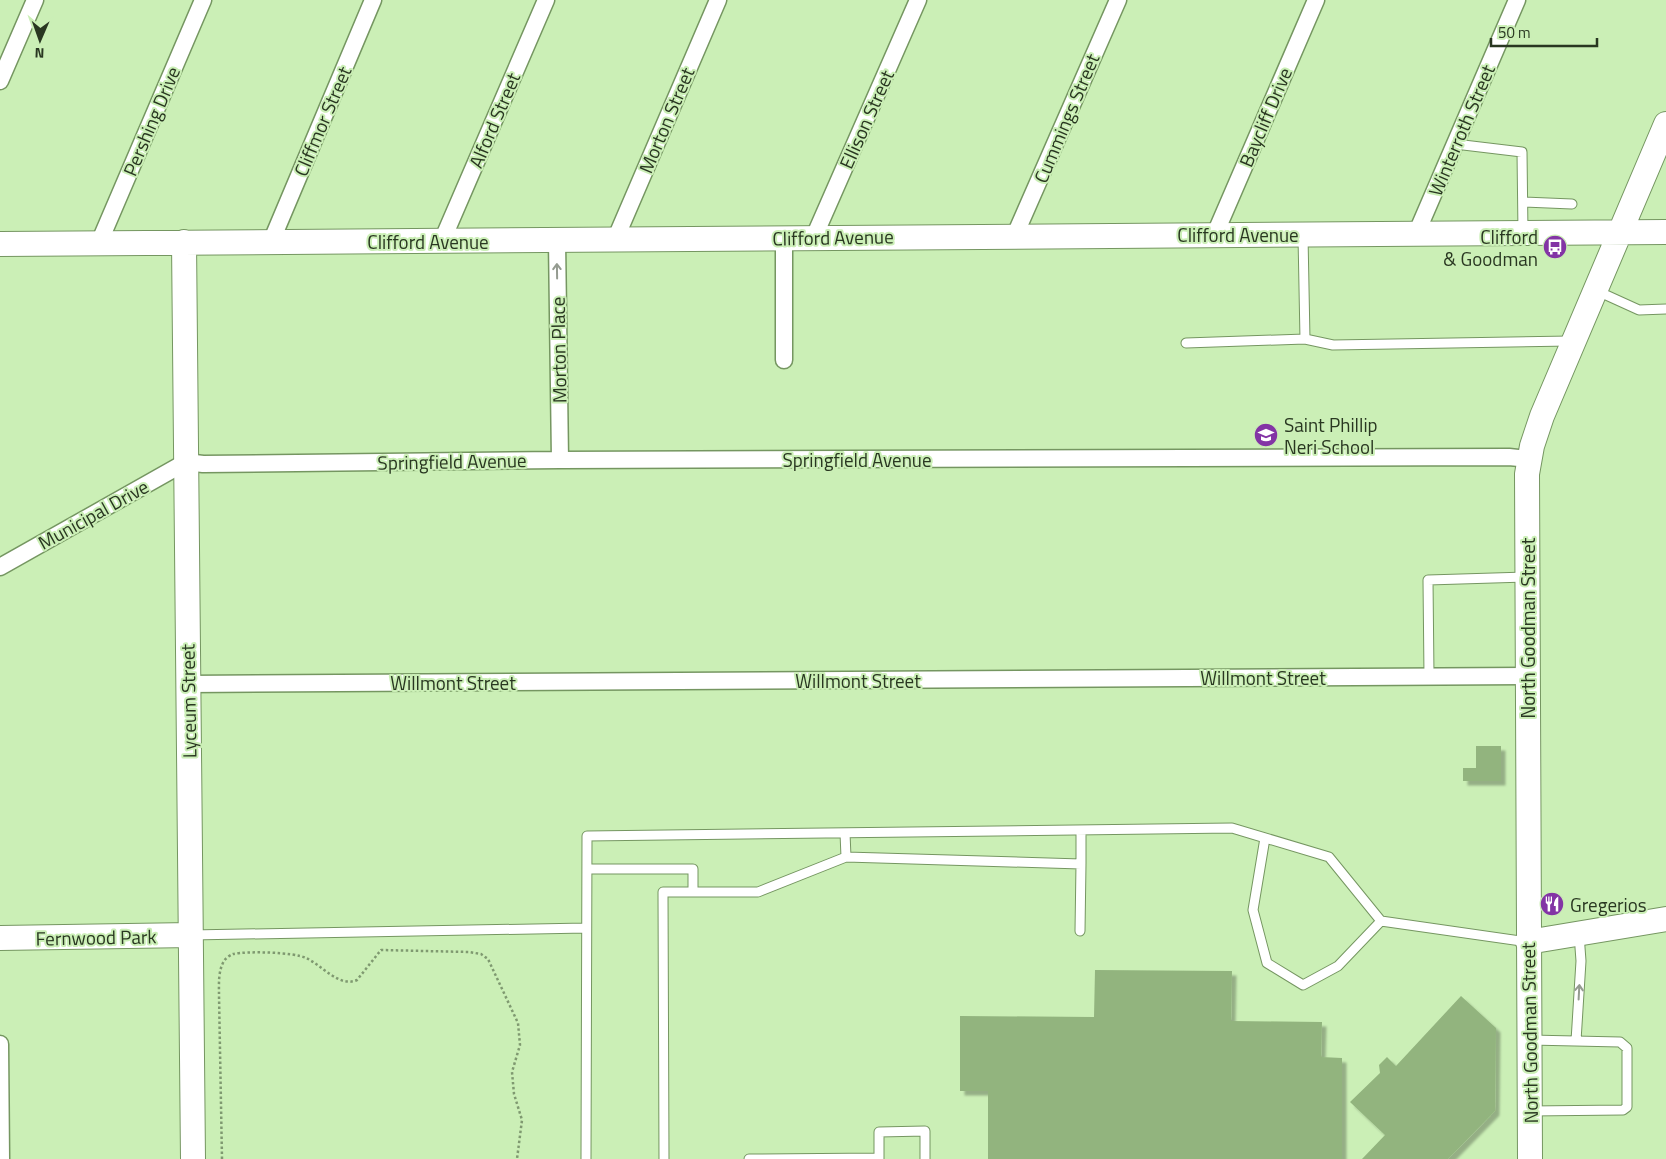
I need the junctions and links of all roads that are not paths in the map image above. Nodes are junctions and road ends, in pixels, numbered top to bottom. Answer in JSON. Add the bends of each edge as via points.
{"nodes":[{"id":1,"x":35,"y":0,"type":"edge"},
{"id":2,"x":203,"y":0,"type":"edge"},
{"id":3,"x":373,"y":0,"type":"edge"},
{"id":4,"x":546,"y":0,"type":"edge"},
{"id":5,"x":718,"y":0,"type":"edge"},
{"id":6,"x":918,"y":0,"type":"edge"},
{"id":7,"x":1118,"y":0,"type":"edge"},
{"id":8,"x":1316,"y":0,"type":"edge"},
{"id":9,"x":1517,"y":0,"type":"edge"},
{"id":10,"x":0,"y":81,"type":"edge"},
{"id":11,"x":1666,"y":124,"type":"edge"},
{"id":12,"x":1455,"y":144,"type":"junction"},
{"id":13,"x":1523,"y":202,"type":"junction"},
{"id":14,"x":1572,"y":204,"type":"dead end"},
{"id":15,"x":1417,"y":232,"type":"junction"},
{"id":16,"x":1620,"y":232,"type":"junction"},
{"id":17,"x":1666,"y":232,"type":"edge"},
{"id":18,"x":1303,"y":233,"type":"junction"},
{"id":19,"x":1523,"y":233,"type":"junction"},
{"id":20,"x":1215,"y":234,"type":"junction"},
{"id":21,"x":1015,"y":235,"type":"junction"},
{"id":22,"x":814,"y":237,"type":"junction"},
{"id":23,"x":784,"y":238,"type":"junction"},
{"id":24,"x":557,"y":240,"type":"junction"},
{"id":25,"x":615,"y":240,"type":"junction"},
{"id":26,"x":442,"y":241,"type":"junction"},
{"id":27,"x":184,"y":242,"type":"junction"},
{"id":28,"x":271,"y":242,"type":"junction"},
{"id":29,"x":99,"y":243,"type":"junction"},
{"id":30,"x":0,"y":244,"type":"edge"},
{"id":31,"x":1595,"y":290,"type":"junction"},
{"id":32,"x":1666,"y":309,"type":"edge"},
{"id":33,"x":1305,"y":339,"type":"junction"},
{"id":34,"x":1574,"y":341,"type":"junction"},
{"id":35,"x":1186,"y":343,"type":"dead end"},
{"id":36,"x":784,"y":360,"type":"dead end"},
{"id":37,"x":1529,"y":459,"type":"junction"},
{"id":38,"x":560,"y":460,"type":"junction"},
{"id":39,"x":186,"y":462,"type":"junction"},
{"id":40,"x":0,"y":567,"type":"edge"},
{"id":41,"x":1526,"y":577,"type":"junction"},
{"id":42,"x":1429,"y":676,"type":"junction"},
{"id":43,"x":1527,"y":676,"type":"junction"},
{"id":44,"x":188,"y":684,"type":"junction"},
{"id":45,"x":1081,"y":830,"type":"junction"},
{"id":46,"x":845,"y":833,"type":"junction"},
{"id":47,"x":1265,"y":838,"type":"junction"},
{"id":48,"x":846,"y":857,"type":"junction"},
{"id":49,"x":1081,"y":864,"type":"junction"},
{"id":50,"x":587,"y":869,"type":"junction"},
{"id":51,"x":693,"y":892,"type":"junction"},
{"id":52,"x":1666,"y":919,"type":"edge"},
{"id":53,"x":1381,"y":921,"type":"junction"},
{"id":54,"x":586,"y":928,"type":"junction"},
{"id":55,"x":1080,"y":931,"type":"dead end"},
{"id":56,"x":1579,"y":933,"type":"junction"},
{"id":57,"x":191,"y":936,"type":"junction"},
{"id":58,"x":0,"y":938,"type":"edge"},
{"id":59,"x":1528,"y":942,"type":"junction"},
{"id":60,"x":1529,"y":1040,"type":"junction"},
{"id":61,"x":1576,"y":1041,"type":"junction"},
{"id":62,"x":0,"y":1044,"type":"edge"},
{"id":63,"x":1530,"y":1111,"type":"junction"},
{"id":64,"x":879,"y":1158,"type":"edge"},
{"id":65,"x":1,"y":1159,"type":"edge"},
{"id":66,"x":193,"y":1159,"type":"edge"},
{"id":67,"x":586,"y":1159,"type":"edge"},
{"id":68,"x":664,"y":1159,"type":"edge"},
{"id":69,"x":749,"y":1159,"type":"edge"},
{"id":70,"x":925,"y":1159,"type":"edge"},
{"id":71,"x":1530,"y":1159,"type":"edge"}],
"edges":[{"from":1,"to":10,"type":"street"},
{"from":2,"to":29,"type":"street","name":"Pershing Drive"},
{"from":3,"to":28,"type":"street","name":"Cliffmor Street"},
{"from":4,"to":26,"type":"street","name":"Alford Street"},
{"from":5,"to":25,"type":"street","name":"Morton Street"},
{"from":6,"to":22,"type":"street","name":"Ellison Street"},
{"from":7,"to":21,"type":"street","name":"Cummings Street"},
{"from":8,"to":20,"type":"street","name":"Baycliff Drive"},
{"from":9,"to":12,"type":"street","name":"Winterroth Street"},
{"from":11,"to":16,"type":"main road","name":"North Goodman Street"},
{"from":12,"to":13,"type":"lane","via":[[1522,152]]},
{"from":12,"to":15,"type":"street","name":"Winterroth Street"},
{"from":13,"to":14,"type":"lane"},
{"from":13,"to":19,"type":"lane"},
{"from":15,"to":18,"type":"main road","name":"Clifford Avenue"},
{"from":15,"to":19,"type":"main road","name":"Clifford Avenue"},
{"from":16,"to":17,"type":"main road","name":"Clifford Avenue"},
{"from":16,"to":19,"type":"main road","name":"Clifford Avenue"},
{"from":16,"to":31,"type":"main road","name":"North Goodman Street"},
{"from":18,"to":20,"type":"main road","name":"Clifford Avenue"},
{"from":18,"to":33,"type":"lane"},
{"from":20,"to":21,"type":"main road","name":"Clifford Avenue"},
{"from":21,"to":22,"type":"main road","name":"Clifford Avenue"},
{"from":22,"to":23,"type":"main road","name":"Clifford Avenue"},
{"from":23,"to":25,"type":"main road","name":"Clifford Avenue"},
{"from":23,"to":36,"type":"street"},
{"from":24,"to":25,"type":"main road","name":"Clifford Avenue"},
{"from":24,"to":26,"type":"main road","name":"Clifford Avenue"},
{"from":38,"to":24,"type":"street","name":"Morton Place","one_way":true},
{"from":26,"to":28,"type":"main road","name":"Clifford Avenue"},
{"from":27,"to":28,"type":"main road","name":"Clifford Avenue"},
{"from":27,"to":29,"type":"main road","name":"Clifford Avenue"},
{"from":27,"to":39,"type":"main road","name":"Lyceum Street"},
{"from":29,"to":30,"type":"main road","name":"Clifford Avenue"},
{"from":31,"to":32,"type":"lane","via":[[1639,310]]},
{"from":31,"to":34,"type":"main road","name":"North Goodman Street"},
{"from":33,"to":34,"type":"lane","via":[[1333,345]]},
{"from":33,"to":35,"type":"lane"},
{"from":34,"to":37,"type":"main road","name":"North Goodman Street","via":[[1542,416]]},
{"from":37,"to":38,"type":"street","name":"Springfield Avenue","via":[[1509,456]]},
{"from":37,"to":41,"type":"main road","name":"North Goodman Street"},
{"from":38,"to":39,"type":"street","name":"Springfield Avenue"},
{"from":39,"to":40,"type":"street","name":"Municipal Drive"},
{"from":39,"to":44,"type":"main road","name":"Lyceum Street"},
{"from":41,"to":42,"type":"lane","via":[[1428,580]]},
{"from":41,"to":43,"type":"main road","name":"North Goodman Street"},
{"from":42,"to":43,"type":"street","name":"Willmont Street"},
{"from":42,"to":44,"type":"street","name":"Willmont Street"},
{"from":43,"to":59,"type":"main road","name":"North Goodman Street"},
{"from":44,"to":57,"type":"main road","name":"Lyceum Street"},
{"from":45,"to":46,"type":"lane"},
{"from":45,"to":47,"type":"lane","via":[[1232,828]]},
{"from":45,"to":49,"type":"lane"},
{"from":46,"to":48,"type":"lane"},
{"from":46,"to":50,"type":"lane","via":[[587,836]]},
{"from":47,"to":53,"type":"lane","via":[[1329,857]]},
{"from":47,"to":53,"type":"lane","via":[[1253,910],[1267,963],[1303,985],[1338,966]]},
{"from":48,"to":49,"type":"lane"},
{"from":48,"to":51,"type":"lane","via":[[758,892]]},
{"from":49,"to":55,"type":"lane"},
{"from":50,"to":51,"type":"lane","via":[[693,869]]},
{"from":50,"to":54,"type":"lane"},
{"from":51,"to":68,"type":"lane","via":[[663,892]]},
{"from":52,"to":56,"type":"main road"},
{"from":53,"to":59,"type":"lane"},
{"from":54,"to":57,"type":"lane"},
{"from":54,"to":67,"type":"lane"},
{"from":56,"to":59,"type":"main road"},
{"from":61,"to":56,"type":"lane","one_way":true,"via":[[1581,961]]},
{"from":57,"to":58,"type":"main road","name":"Fernwood Park"},
{"from":57,"to":66,"type":"main road","name":"Lyceum Street"},
{"from":59,"to":60,"type":"main road","name":"North Goodman Street"},
{"from":60,"to":61,"type":"lane"},
{"from":60,"to":63,"type":"main road","name":"North Goodman Street"},
{"from":61,"to":63,"type":"lane","via":[[1620,1042],[1627,1048],[1627,1108],[1617,1112]]},
{"from":62,"to":65,"type":"street"},
{"from":63,"to":71,"type":"main road","name":"North Goodman Street"},
{"from":64,"to":69,"type":"lane"},
{"from":64,"to":70,"type":"lane","via":[[879,1132],[925,1131]]}]}
